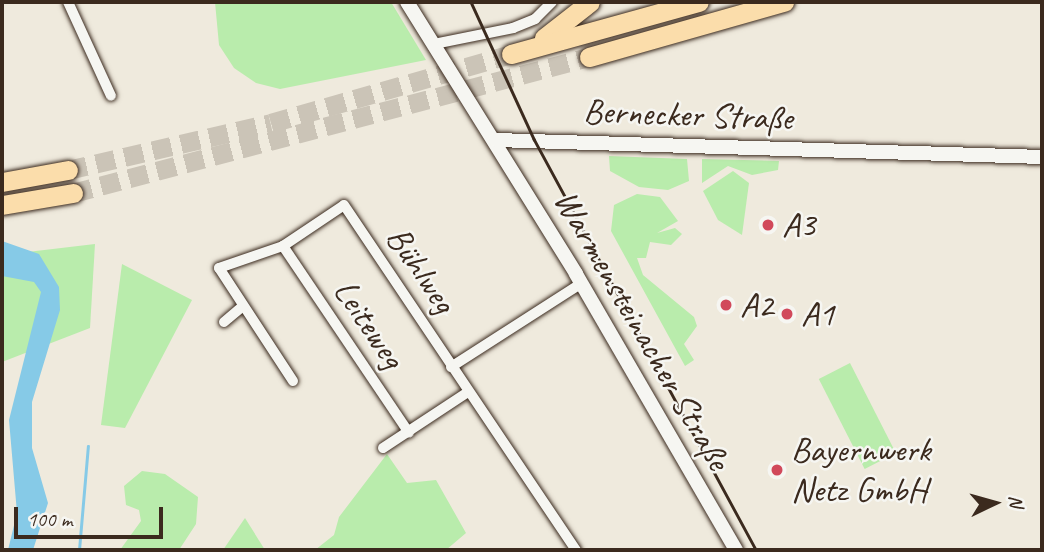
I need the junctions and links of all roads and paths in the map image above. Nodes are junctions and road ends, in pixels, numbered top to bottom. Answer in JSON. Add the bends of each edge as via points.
{"nodes":[{"id":1,"x":68,"y":2,"type":"edge"},
{"id":2,"x":407,"y":2,"type":"edge"},
{"id":3,"x":552,"y":2,"type":"edge"},
{"id":4,"x":590,"y":2,"type":"edge"},
{"id":5,"x":699,"y":2,"type":"edge"},
{"id":6,"x":784,"y":2,"type":"edge"},
{"id":7,"x":435,"y":44,"type":"junction"},
{"id":8,"x":589,"y":57,"type":"tunnel mouth"},
{"id":9,"x":111,"y":96,"type":"dead end"},
{"id":10,"x":496,"y":140,"type":"junction"},
{"id":11,"x":1042,"y":157,"type":"edge"},
{"id":12,"x":68,"y":170,"type":"tunnel mouth"},
{"id":13,"x":9,"y":181,"type":"edge"},
{"id":14,"x":72,"y":194,"type":"tunnel mouth"},
{"id":15,"x":10,"y":204,"type":"edge"},
{"id":16,"x":283,"y":246,"type":"junction"},
{"id":17,"x":582,"y":283,"type":"junction"},
{"id":18,"x":243,"y":306,"type":"junction"},
{"id":19,"x":224,"y":322,"type":"dead end"},
{"id":20,"x":452,"y":367,"type":"junction"},
{"id":21,"x":293,"y":381,"type":"dead end"},
{"id":22,"x":468,"y":392,"type":"junction"},
{"id":23,"x":409,"y":433,"type":"junction"},
{"id":24,"x":383,"y":448,"type":"dead end"},
{"id":25,"x":576,"y":550,"type":"edge"},
{"id":26,"x":736,"y":550,"type":"edge"}],
"edges":[{"from":1,"to":9,"type":"street"},
{"from":2,"to":7,"type":"street"},
{"from":3,"to":7,"type":"street","via":[[536,19],[513,28]]},
{"from":4,"to":5,"type":"highway","via":[[573,21],[511,54]]},
{"from":6,"to":8,"type":"highway"},
{"from":7,"to":10,"type":"street"},
{"from":10,"to":11,"type":"street","name":"Bernecker Straße"},
{"from":10,"to":17,"type":"street","name":"Warmensteinacher Straße"},
{"from":12,"to":13,"type":"highway"},
{"from":14,"to":15,"type":"highway"},
{"from":16,"to":18,"type":"street","via":[[220,265]]},
{"from":16,"to":20,"type":"street","name":"Bühlweg","via":[[344,205]]},
{"from":16,"to":23,"type":"street","name":"Leiteweg"},
{"from":17,"to":20,"type":"street","name":"Bühlweg"},
{"from":17,"to":26,"type":"street","name":"Warmensteinacher Straße"},
{"from":18,"to":19,"type":"street"},
{"from":18,"to":21,"type":"street"},
{"from":20,"to":22,"type":"street","name":"Bühlweg"},
{"from":22,"to":23,"type":"street"},
{"from":22,"to":25,"type":"street","name":"Bühlweg"},
{"from":23,"to":24,"type":"street"}]}
